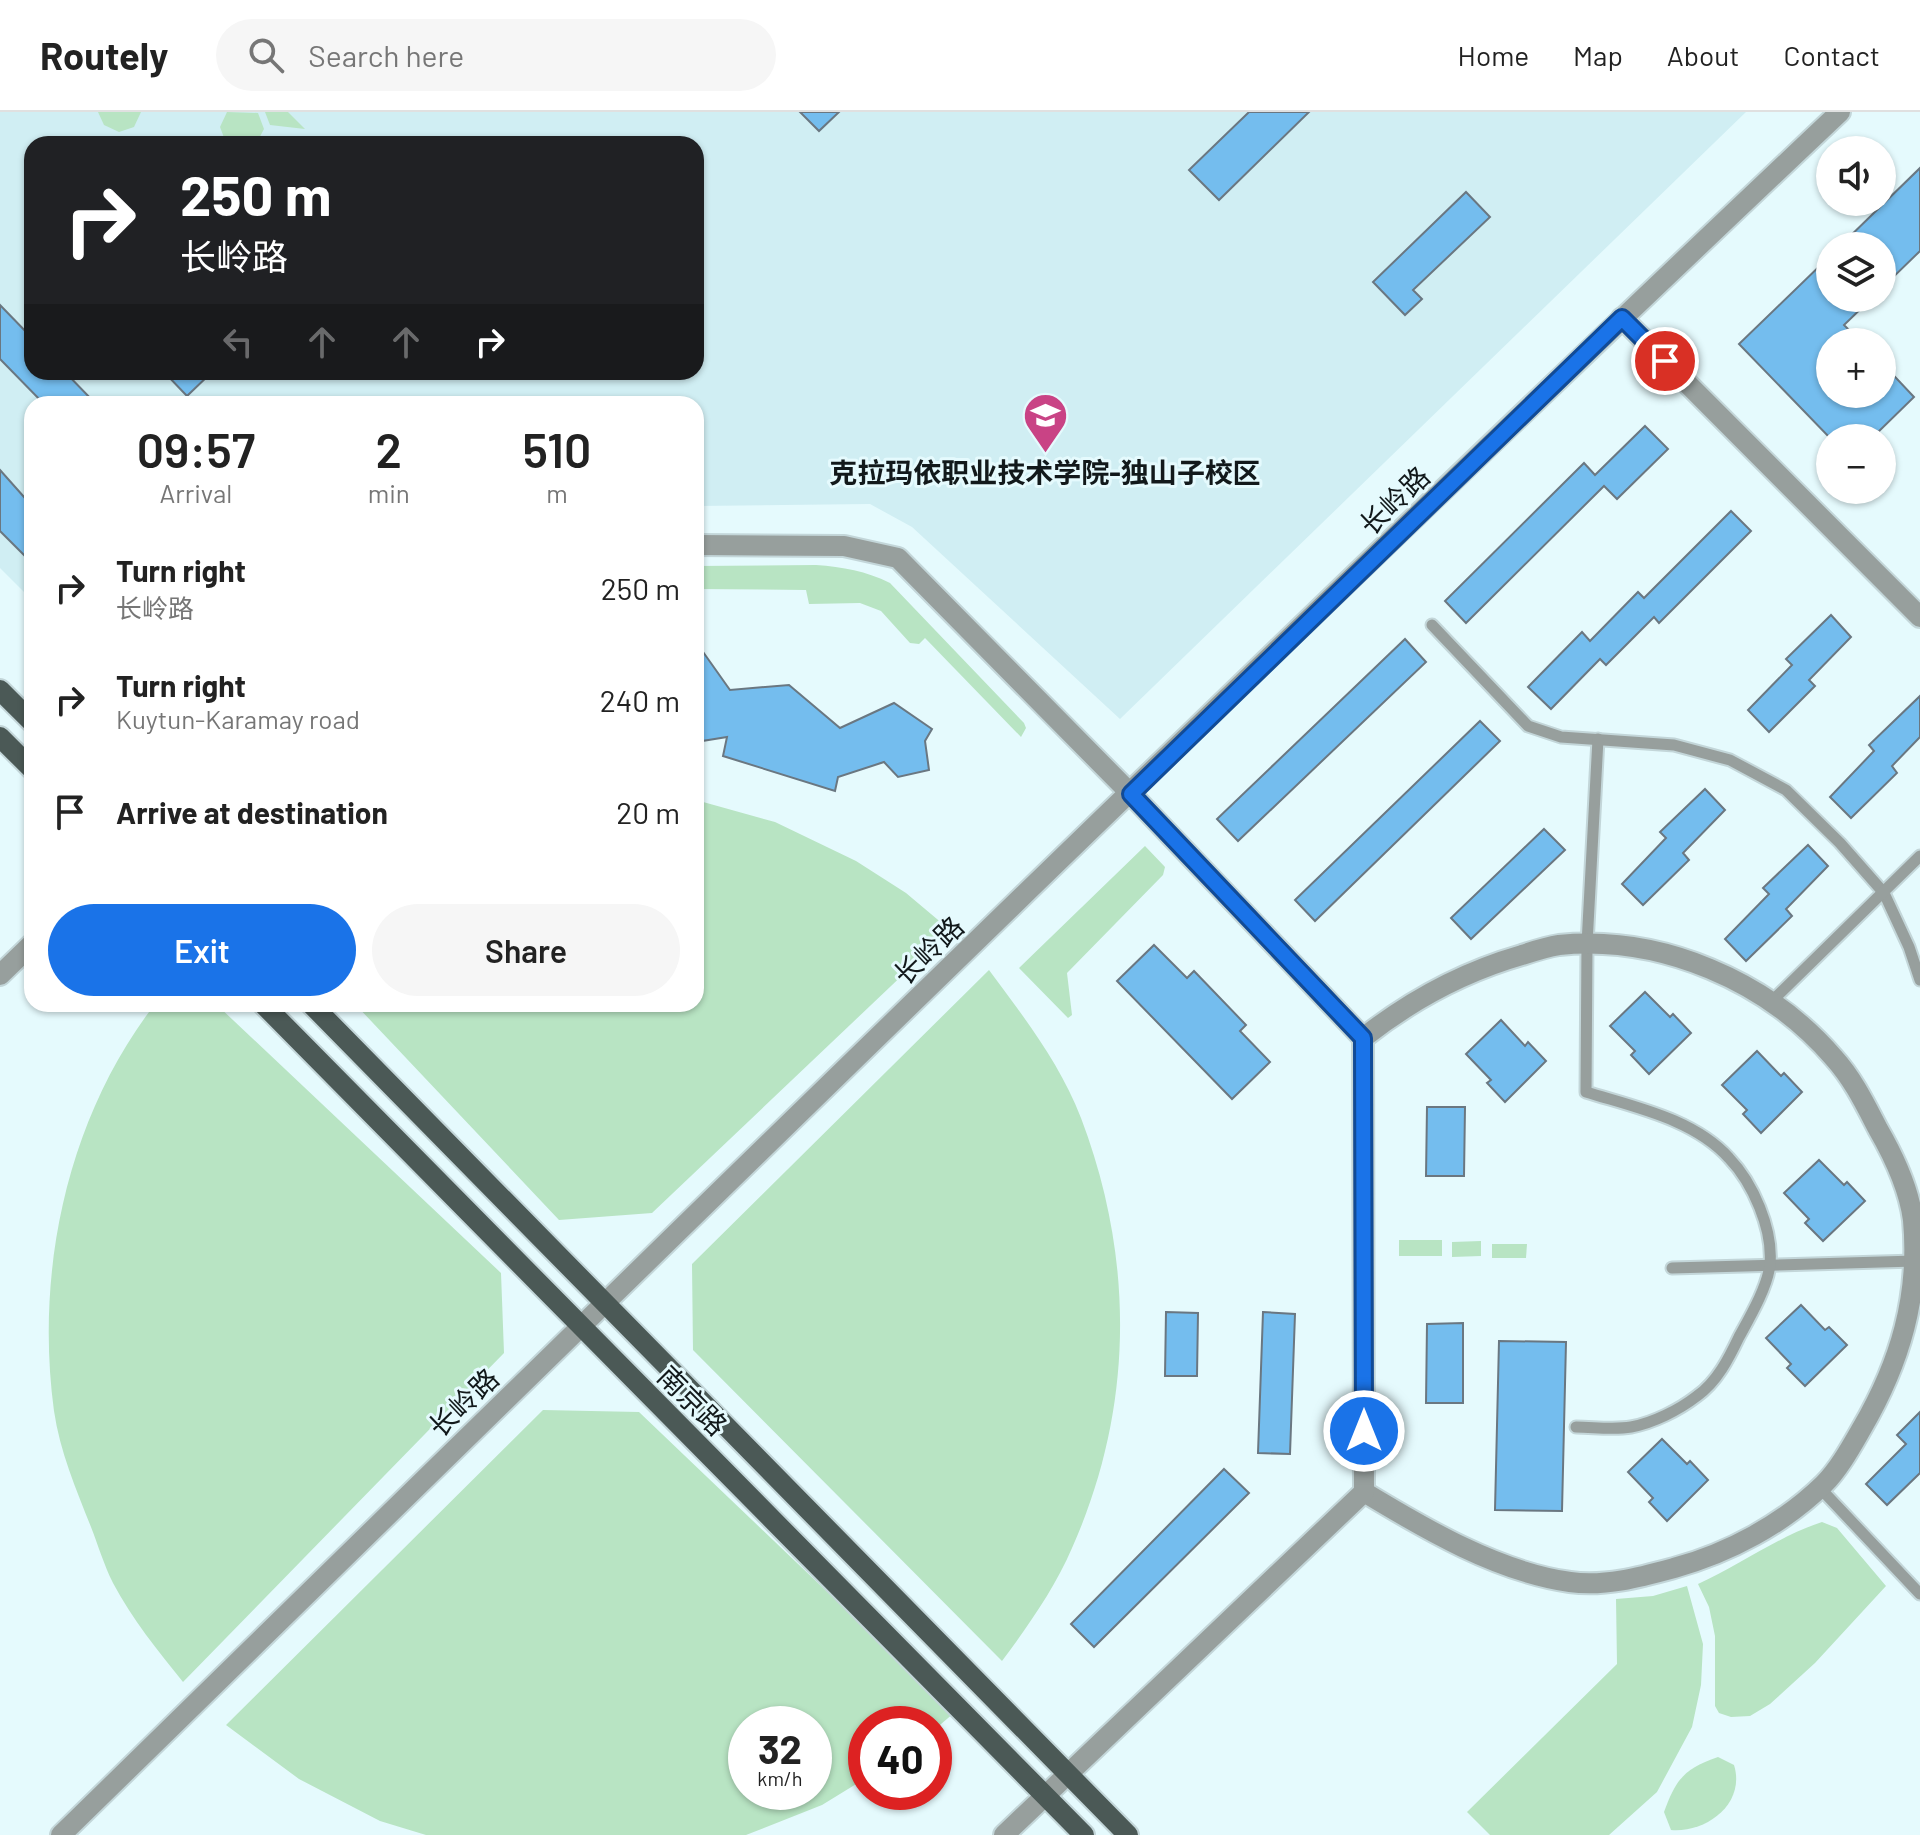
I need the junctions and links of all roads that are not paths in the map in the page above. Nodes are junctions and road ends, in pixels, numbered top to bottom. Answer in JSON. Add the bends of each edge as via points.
{"nodes":[{"id":1,"x":1840,"y":112,"type":"edge"},
{"id":2,"x":1622,"y":318,"type":"junction"},
{"id":3,"x":704,"y":545,"type":"edge"},
{"id":4,"x":1920,"y":617,"type":"edge"},
{"id":5,"x":1432,"y":625,"type":"dead end"},
{"id":6,"x":0,"y":690,"type":"edge"},
{"id":7,"x":24,"y":714,"type":"edge"},
{"id":8,"x":0,"y":737,"type":"edge"},
{"id":9,"x":1598,"y":739,"type":"junction"},
{"id":10,"x":24,"y":761,"type":"edge"},
{"id":11,"x":1131,"y":794,"type":"junction"},
{"id":12,"x":1920,"y":856,"type":"edge"},
{"id":13,"x":1884,"y":893,"type":"junction"},
{"id":14,"x":1587,"y":944,"type":"junction"},
{"id":15,"x":24,"y":952,"type":"edge"},
{"id":16,"x":0,"y":975,"type":"edge"},
{"id":17,"x":1920,"y":980,"type":"edge"},
{"id":18,"x":1771,"y":1002,"type":"junction"},
{"id":19,"x":271,"y":1012,"type":"edge"},
{"id":20,"x":319,"y":1012,"type":"edge"},
{"id":21,"x":1363,"y":1038,"type":"junction"},
{"id":22,"x":1918,"y":1261,"type":"edge"},
{"id":23,"x":1770,"y":1265,"type":"junction"},
{"id":24,"x":1672,"y":1268,"type":"dead end"},
{"id":25,"x":606,"y":1301,"type":"junction"},
{"id":26,"x":581,"y":1326,"type":"junction"},
{"id":27,"x":1576,"y":1427,"type":"dead end"},
{"id":28,"x":1820,"y":1488,"type":"junction"},
{"id":29,"x":1364,"y":1492,"type":"junction"},
{"id":30,"x":1920,"y":1594,"type":"edge"},
{"id":31,"x":1067,"y":1773,"type":"junction"},
{"id":32,"x":1044,"y":1795,"type":"junction"},
{"id":33,"x":61,"y":1835,"type":"edge"},
{"id":34,"x":1004,"y":1835,"type":"edge"},
{"id":35,"x":1084,"y":1835,"type":"edge"},
{"id":36,"x":1128,"y":1835,"type":"edge"}],
"edges":[{"from":1,"to":2,"type":"street","name":"长岭路"},
{"from":2,"to":4,"type":"street"},
{"from":2,"to":11,"type":"street","name":"长岭路"},
{"from":3,"to":11,"type":"street","via":[[844,546],[898,558]]},
{"from":5,"to":9,"type":"lane","via":[[1528,726],[1561,737]]},
{"from":6,"to":7,"type":"main road"},
{"from":8,"to":10,"type":"main road"},
{"from":9,"to":13,"type":"lane","via":[[1674,745],[1730,760],[1786,790]]},
{"from":9,"to":14,"type":"lane"},
{"from":11,"to":21,"type":"street"},
{"from":11,"to":25,"type":"street","name":"长岭路"},
{"from":12,"to":13,"type":"lane"},
{"from":13,"to":17,"type":"lane"},
{"from":13,"to":18,"type":"lane"},
{"from":14,"to":18,"type":"street","via":[[1663,954],[1721,973]]},
{"from":14,"to":21,"type":"street","via":[[1554,946],[1493,963],[1397,1011]]},
{"from":14,"to":23,"type":"lane","via":[[1586,1092],[1698,1132],[1729,1157],[1747,1182],[1766,1226]]},
{"from":15,"to":16,"type":"street"},
{"from":18,"to":22,"type":"street","via":[[1811,1034],[1859,1093],[1891,1153],[1913,1215]]},
{"from":19,"to":26,"type":"main road","name":"南京路"},
{"from":20,"to":25,"type":"main road","name":"南京路"},
{"from":21,"to":29,"type":"street"},
{"from":22,"to":23,"type":"lane"},
{"from":22,"to":28,"type":"street","via":[[1910,1314],[1879,1399]]},
{"from":23,"to":24,"type":"lane"},
{"from":23,"to":27,"type":"lane","via":[[1724,1366],[1699,1395],[1630,1428]]},
{"from":25,"to":26,"type":"street","name":"长岭路"},
{"from":25,"to":31,"type":"main road","name":"南京路"},
{"from":26,"to":32,"type":"main road","name":"南京路"},
{"from":26,"to":33,"type":"street","name":"长岭路"},
{"from":28,"to":29,"type":"street","via":[[1791,1513],[1701,1561],[1618,1582],[1571,1582],[1525,1571],[1419,1526]]},
{"from":28,"to":30,"type":"lane"},
{"from":29,"to":31,"type":"street"},
{"from":31,"to":32,"type":"street"},
{"from":31,"to":36,"type":"main road","name":"南京路"},
{"from":32,"to":34,"type":"street"},
{"from":32,"to":35,"type":"main road","name":"南京路"}]}
